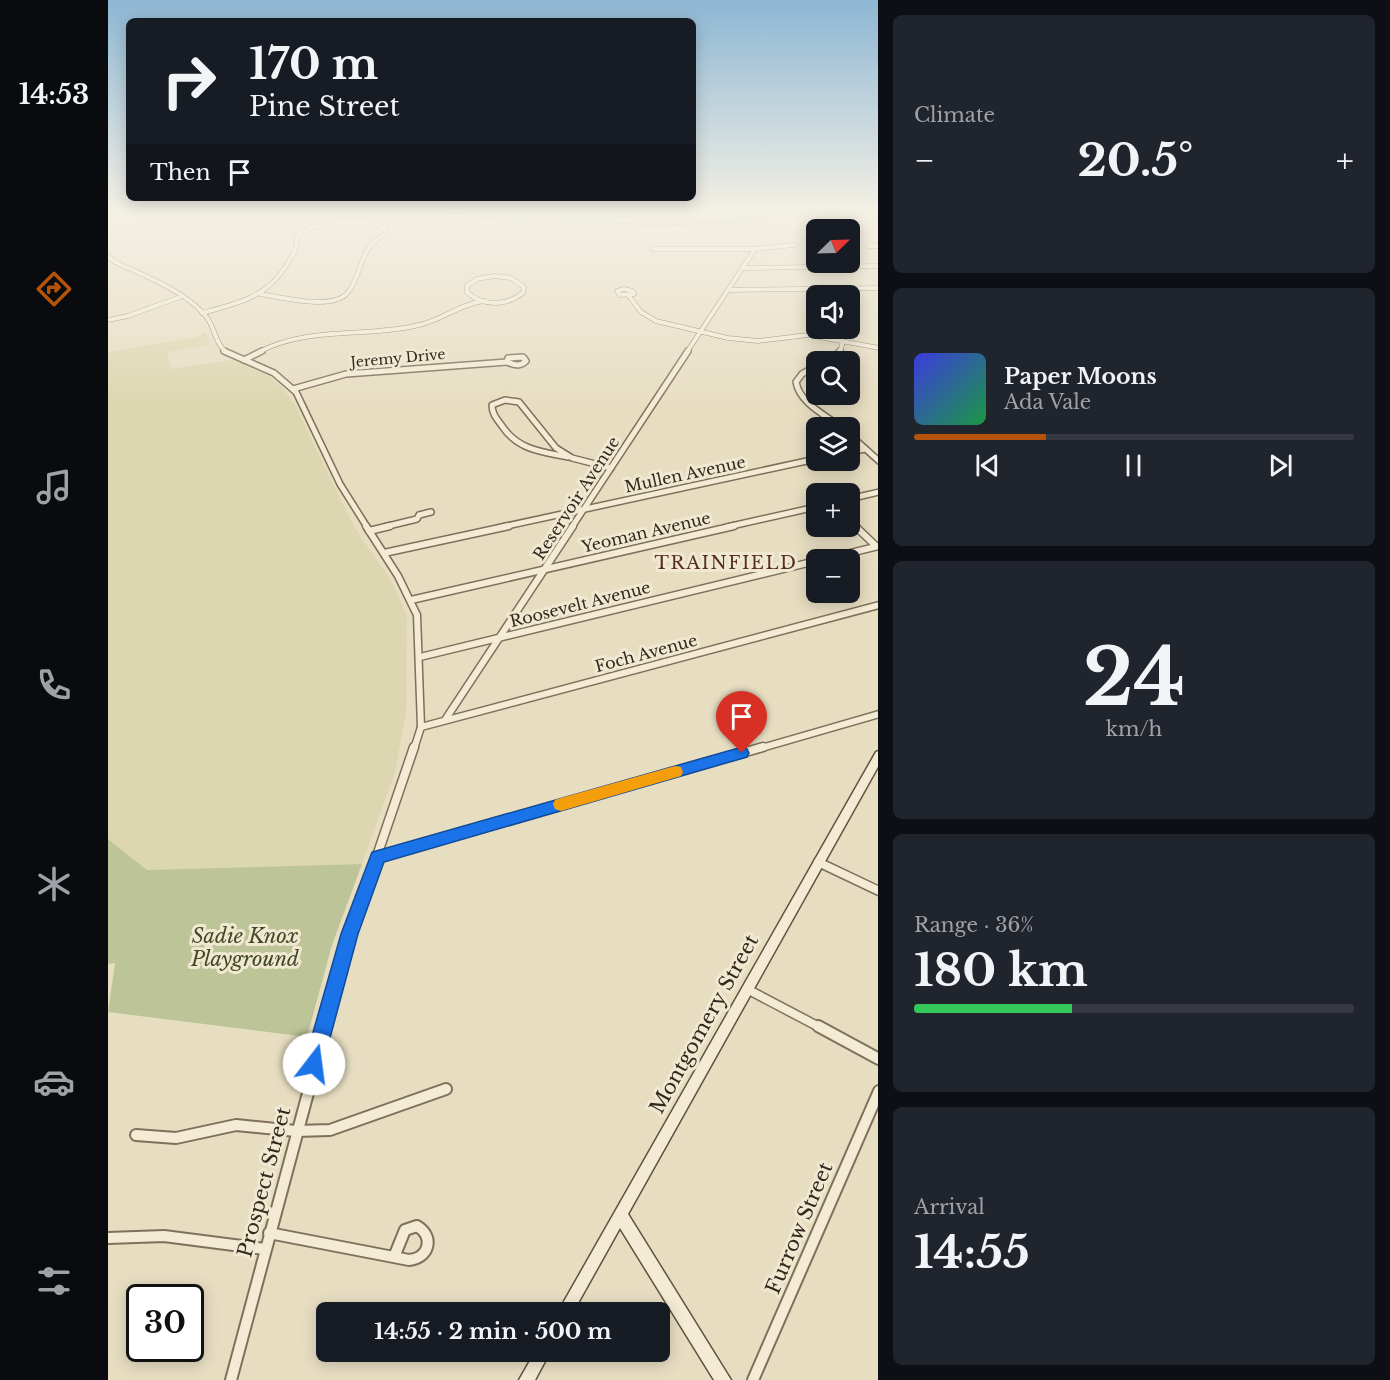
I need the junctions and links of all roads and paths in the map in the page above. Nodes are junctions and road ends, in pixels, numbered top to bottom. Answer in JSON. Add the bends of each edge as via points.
{"nodes":[{"id":1,"x":144,"y":277,"type":"edge"},
{"id":2,"x":280,"y":277,"type":"edge"},
{"id":3,"x":355,"y":277,"type":"edge"},
{"id":4,"x":486,"y":277,"type":"edge"},
{"id":5,"x":504,"y":277,"type":"edge"},
{"id":6,"x":737,"y":277,"type":"edge"},
{"id":7,"x":878,"y":288,"type":"edge"},
{"id":8,"x":730,"y":290,"type":"junction"},
{"id":9,"x":260,"y":294,"type":"junction"},
{"id":10,"x":468,"y":294,"type":"junction"},
{"id":11,"x":628,"y":296,"type":"dead end"},
{"id":12,"x":180,"y":297,"type":"junction"},
{"id":13,"x":484,"y":301,"type":"junction"},
{"id":14,"x":466,"y":304,"type":"junction"},
{"id":15,"x":202,"y":313,"type":"junction"},
{"id":16,"x":108,"y":320,"type":"edge"},
{"id":17,"x":703,"y":332,"type":"junction"},
{"id":18,"x":843,"y":341,"type":"junction"},
{"id":19,"x":878,"y":348,"type":"edge"},
{"id":20,"x":840,"y":351,"type":"edge"},
{"id":21,"x":244,"y":360,"type":"junction"},
{"id":22,"x":507,"y":362,"type":"dead end"},
{"id":23,"x":806,"y":372,"type":"edge"},
{"id":24,"x":293,"y":388,"type":"junction"},
{"id":25,"x":806,"y":402,"type":"edge"},
{"id":26,"x":810,"y":405,"type":"edge"},
{"id":27,"x":827,"y":417,"type":"edge"},
{"id":28,"x":547,"y":440,"type":"junction"},
{"id":29,"x":860,"y":444,"type":"edge"},
{"id":30,"x":527,"y":448,"type":"junction"},
{"id":31,"x":865,"y":449,"type":"junction"},
{"id":32,"x":860,"y":450,"type":"edge"},
{"id":33,"x":568,"y":457,"type":"junction"},
{"id":34,"x":878,"y":460,"type":"edge"},
{"id":35,"x":806,"y":461,"type":"edge"},
{"id":36,"x":611,"y":468,"type":"junction"},
{"id":37,"x":878,"y":492,"type":"edge"},
{"id":38,"x":860,"y":496,"type":"edge"},
{"id":39,"x":585,"y":509,"type":"junction"},
{"id":40,"x":806,"y":509,"type":"edge"},
{"id":41,"x":431,"y":512,"type":"dead end"},
{"id":42,"x":860,"y":530,"type":"edge"},
{"id":43,"x":369,"y":531,"type":"junction"},
{"id":44,"x":877,"y":546,"type":"edge"},
{"id":45,"x":860,"y":550,"type":"edge"},
{"id":46,"x":384,"y":553,"type":"junction"},
{"id":47,"x":806,"y":563,"type":"edge"},
{"id":48,"x":546,"y":569,"type":"junction"},
{"id":49,"x":411,"y":600,"type":"junction"},
{"id":50,"x":878,"y":605,"type":"edge"},
{"id":51,"x":498,"y":638,"type":"junction"},
{"id":52,"x":420,"y":657,"type":"junction"},
{"id":53,"x":878,"y":714,"type":"edge"},
{"id":54,"x":445,"y":720,"type":"junction"},
{"id":55,"x":421,"y":726,"type":"junction"},
{"id":56,"x":875,"y":767,"type":"edge"},
{"id":57,"x":377,"y":857,"type":"junction"},
{"id":58,"x":818,"y":862,"type":"junction"},
{"id":59,"x":878,"y":891,"type":"edge"},
{"id":60,"x":747,"y":989,"type":"junction"},
{"id":61,"x":878,"y":1058,"type":"edge"},
{"id":62,"x":446,"y":1089,"type":"dead end"},
{"id":63,"x":878,"y":1093,"type":"edge"},
{"id":64,"x":296,"y":1131,"type":"junction"},
{"id":65,"x":136,"y":1135,"type":"dead end"},
{"id":66,"x":620,"y":1215,"type":"junction"},
{"id":67,"x":269,"y":1233,"type":"junction"},
{"id":68,"x":108,"y":1238,"type":"edge"},
{"id":69,"x":265,"y":1249,"type":"junction"},
{"id":70,"x":394,"y":1257,"type":"dead end"},
{"id":71,"x":571,"y":1302,"type":"edge"},
{"id":72,"x":537,"y":1362,"type":"edge"},
{"id":73,"x":231,"y":1380,"type":"edge"},
{"id":74,"x":527,"y":1380,"type":"edge"},
{"id":75,"x":723,"y":1380,"type":"edge"},
{"id":76,"x":753,"y":1380,"type":"edge"}],
"edges":[{"from":1,"to":12,"type":"street"},
{"from":2,"to":9,"type":"street"},
{"from":3,"to":9,"type":"street","via":[[343,297],[320,302]]},
{"from":4,"to":10,"type":"street","via":[[469,284]]},
{"from":5,"to":13,"type":"street","via":[[524,287],[523,293],[499,302]]},
{"from":6,"to":8,"type":"street","name":"Reservoir Avenue"},
{"from":7,"to":8,"type":"street"},
{"from":8,"to":17,"type":"street","name":"Reservoir Avenue"},
{"from":9,"to":15,"type":"street"},
{"from":10,"to":13,"type":"street"},
{"from":10,"to":14,"type":"street"},
{"from":11,"to":17,"type":"street","via":[[652,319]]},
{"from":12,"to":15,"type":"street"},
{"from":12,"to":16,"type":"street"},
{"from":13,"to":14,"type":"street"},
{"from":14,"to":21,"type":"street","via":[[423,324],[285,343]]},
{"from":15,"to":21,"type":"street","via":[[221,348]]},
{"from":17,"to":18,"type":"street","via":[[752,341],[802,335]]},
{"from":17,"to":36,"type":"street","name":"Reservoir Avenue"},
{"from":18,"to":19,"type":"street"},
{"from":18,"to":20,"type":"street"},
{"from":21,"to":24,"type":"street","via":[[271,371]]},
{"from":22,"to":24,"type":"street","name":"Jeremy Drive","via":[[346,374]]},
{"from":23,"to":25,"type":"street","via":[[799,376],[797,391]]},
{"from":24,"to":43,"type":"street","name":"Prospect Street","via":[[330,466]]},
{"from":26,"to":27,"type":"street"},
{"from":28,"to":30,"type":"street"},
{"from":28,"to":30,"type":"street","via":[[521,404],[506,399],[494,404],[491,409],[507,436]]},
{"from":28,"to":33,"type":"street"},
{"from":29,"to":31,"type":"street"},
{"from":30,"to":33,"type":"street"},
{"from":31,"to":32,"type":"street"},
{"from":31,"to":34,"type":"street"},
{"from":33,"to":36,"type":"street"},
{"from":35,"to":39,"type":"street","name":"Mullen Avenue"},
{"from":36,"to":39,"type":"street","name":"Reservoir Avenue"},
{"from":37,"to":38,"type":"street"},
{"from":39,"to":46,"type":"street","name":"Mullen Avenue"},
{"from":39,"to":48,"type":"street","name":"Reservoir Avenue"},
{"from":40,"to":48,"type":"street","name":"Yeoman Avenue"},
{"from":41,"to":43,"type":"street"},
{"from":42,"to":44,"type":"street"},
{"from":43,"to":46,"type":"street","name":"Prospect Street"},
{"from":44,"to":45,"type":"street"},
{"from":46,"to":49,"type":"street","name":"Prospect Street"},
{"from":47,"to":51,"type":"street","name":"Roosevelt Avenue"},
{"from":48,"to":49,"type":"street","name":"Yeoman Avenue"},
{"from":48,"to":51,"type":"street","name":"Reservoir Avenue"},
{"from":49,"to":52,"type":"street","name":"Prospect Street","via":[[417,615]]},
{"from":50,"to":54,"type":"street","name":"Foch Avenue"},
{"from":51,"to":52,"type":"street","name":"Roosevelt Avenue"},
{"from":51,"to":54,"type":"street","name":"Reservoir Avenue"},
{"from":52,"to":55,"type":"street","name":"Prospect Street"},
{"from":53,"to":57,"type":"street"},
{"from":54,"to":55,"type":"street","name":"Foch Avenue"},
{"from":55,"to":57,"type":"street","name":"Prospect Street"},
{"from":56,"to":58,"type":"main road","name":"Montgomery Street"},
{"from":57,"to":64,"type":"street","name":"Prospect Street","via":[[350,934]]},
{"from":58,"to":59,"type":"street"},
{"from":58,"to":60,"type":"main road","name":"Montgomery Street"},
{"from":60,"to":61,"type":"street"},
{"from":60,"to":66,"type":"main road","name":"Montgomery Street"},
{"from":62,"to":64,"type":"street","via":[[330,1130]]},
{"from":63,"to":76,"type":"street","name":"Furrow Street"},
{"from":64,"to":65,"type":"street","via":[[236,1125],[176,1137]]},
{"from":64,"to":67,"type":"street","name":"Prospect Street"},
{"from":66,"to":71,"type":"main road","name":"Montgomery Street"},
{"from":66,"to":75,"type":"main road"},
{"from":67,"to":69,"type":"street","name":"Prospect Street"},
{"from":67,"to":70,"type":"street"},
{"from":68,"to":69,"type":"street","via":[[164,1236]]},
{"from":69,"to":73,"type":"street","name":"Prospect Street"},
{"from":72,"to":74,"type":"main road"}]}
